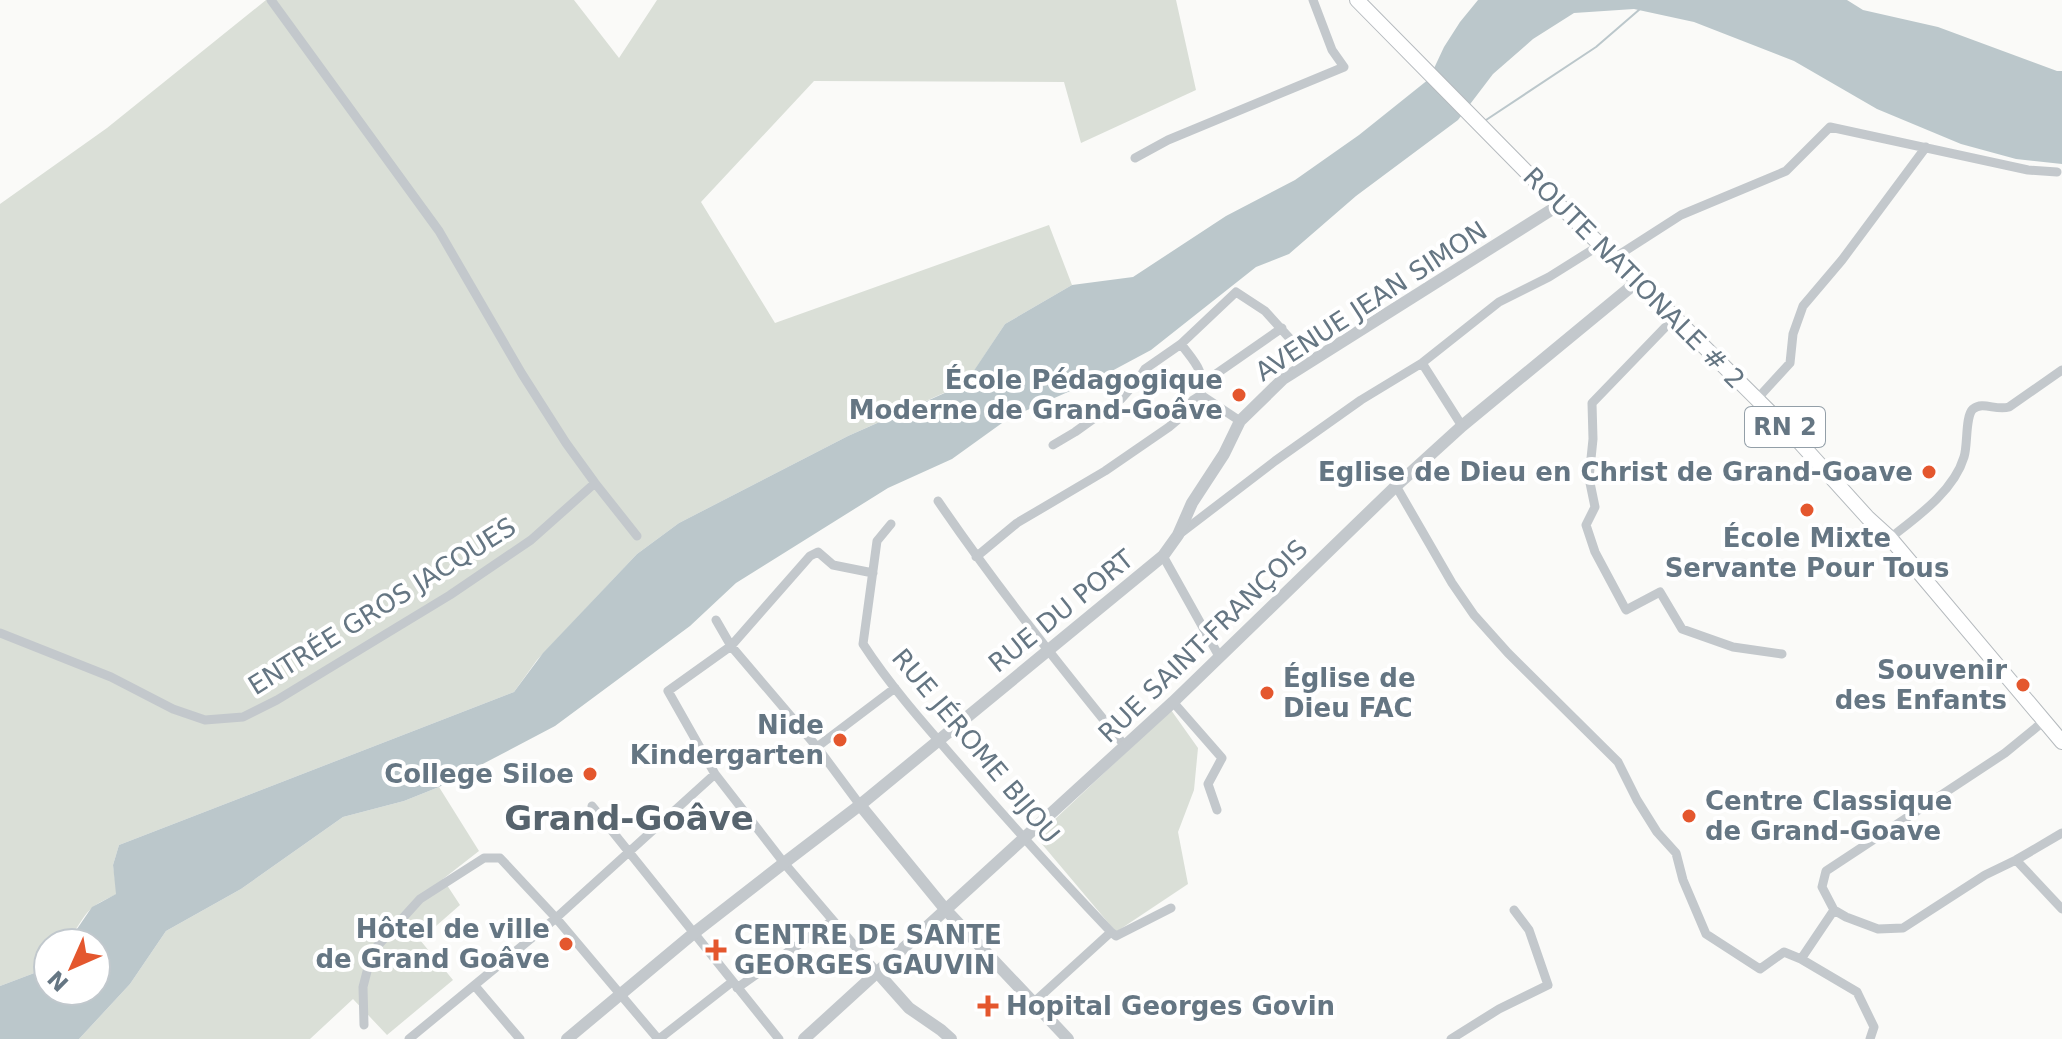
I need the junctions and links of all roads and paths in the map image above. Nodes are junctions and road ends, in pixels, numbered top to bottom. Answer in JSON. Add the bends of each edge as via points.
{"nodes":[{"id":1,"x":271,"y":0,"type":"edge"},
{"id":2,"x":1313,"y":0,"type":"edge"},
{"id":3,"x":1357,"y":0,"type":"edge"},
{"id":4,"x":1926,"y":147,"type":"junction"},
{"id":5,"x":1135,"y":158,"type":"dead end"},
{"id":6,"x":2057,"y":172,"type":"dead end"},
{"id":7,"x":1559,"y":205,"type":"junction"},
{"id":8,"x":1600,"y":245,"type":"junction"},
{"id":9,"x":1614,"y":258,"type":"junction"},
{"id":10,"x":1638,"y":281,"type":"junction"},
{"id":11,"x":1675,"y":317,"type":"junction"},
{"id":12,"x":1282,"y":328,"type":"junction"},
{"id":13,"x":1181,"y":344,"type":"junction"},
{"id":14,"x":1310,"y":361,"type":"junction"},
{"id":15,"x":1422,"y":363,"type":"junction"},
{"id":16,"x":2062,"y":370,"type":"edge"},
{"id":17,"x":1203,"y":383,"type":"junction"},
{"id":18,"x":1201,"y":395,"type":"junction"},
{"id":19,"x":1757,"y":399,"type":"junction"},
{"id":20,"x":1240,"y":421,"type":"junction"},
{"id":21,"x":1462,"y":426,"type":"junction"},
{"id":22,"x":1053,"y":445,"type":"dead end"},
{"id":23,"x":595,"y":483,"type":"junction"},
{"id":24,"x":1396,"y":486,"type":"junction"},
{"id":25,"x":938,"y":501,"type":"dead end"},
{"id":26,"x":891,"y":524,"type":"dead end"},
{"id":27,"x":1178,"y":535,"type":"junction"},
{"id":28,"x":637,"y":536,"type":"dead end"},
{"id":29,"x":1890,"y":538,"type":"junction"},
{"id":30,"x":1163,"y":556,"type":"junction"},
{"id":31,"x":976,"y":557,"type":"junction"},
{"id":32,"x":873,"y":573,"type":"junction"},
{"id":33,"x":716,"y":620,"type":"dead end"},
{"id":34,"x":0,"y":633,"type":"edge"},
{"id":35,"x":731,"y":646,"type":"junction"},
{"id":36,"x":1047,"y":650,"type":"junction"},
{"id":37,"x":1782,"y":654,"type":"dead end"},
{"id":38,"x":1220,"y":658,"type":"junction"},
{"id":39,"x":895,"y":688,"type":"junction"},
{"id":40,"x":1173,"y":702,"type":"junction"},
{"id":41,"x":2044,"y":721,"type":"junction"},
{"id":42,"x":938,"y":740,"type":"junction"},
{"id":43,"x":2062,"y":742,"type":"edge"},
{"id":44,"x":1125,"y":746,"type":"junction"},
{"id":45,"x":817,"y":747,"type":"junction"},
{"id":46,"x":715,"y":774,"type":"junction"},
{"id":47,"x":860,"y":805,"type":"junction"},
{"id":48,"x":592,"y":806,"type":"dead end"},
{"id":49,"x":1217,"y":810,"type":"dead end"},
{"id":50,"x":2062,"y":833,"type":"edge"},
{"id":51,"x":1024,"y":838,"type":"junction"},
{"id":52,"x":629,"y":852,"type":"junction"},
{"id":53,"x":2016,"y":860,"type":"junction"},
{"id":54,"x":784,"y":863,"type":"junction"},
{"id":55,"x":1171,"y":908,"type":"dead end"},
{"id":56,"x":945,"y":909,"type":"junction"},
{"id":57,"x":2062,"y":909,"type":"edge"},
{"id":58,"x":1514,"y":910,"type":"dead end"},
{"id":59,"x":1834,"y":910,"type":"junction"},
{"id":60,"x":556,"y":918,"type":"junction"},
{"id":61,"x":832,"y":921,"type":"junction"},
{"id":62,"x":1111,"y":932,"type":"junction"},
{"id":63,"x":694,"y":933,"type":"junction"},
{"id":64,"x":1801,"y":959,"type":"junction"},
{"id":65,"x":877,"y":972,"type":"junction"},
{"id":66,"x":734,"y":985,"type":"junction"},
{"id":67,"x":475,"y":986,"type":"junction"},
{"id":68,"x":620,"y":994,"type":"junction"},
{"id":69,"x":1033,"y":1003,"type":"junction"},
{"id":70,"x":364,"y":1025,"type":"dead end"},
{"id":71,"x":409,"y":1039,"type":"edge"},
{"id":72,"x":520,"y":1039,"type":"edge"},
{"id":73,"x":567,"y":1039,"type":"edge"},
{"id":74,"x":658,"y":1039,"type":"edge"},
{"id":75,"x":779,"y":1039,"type":"edge"},
{"id":76,"x":804,"y":1039,"type":"edge"},
{"id":77,"x":951,"y":1039,"type":"edge"},
{"id":78,"x":1068,"y":1039,"type":"edge"},
{"id":79,"x":1451,"y":1039,"type":"edge"},
{"id":80,"x":1870,"y":1039,"type":"edge"}],
"edges":[{"from":1,"to":23,"type":"street","via":[[439,231],[522,374]]},
{"from":2,"to":5,"type":"street","via":[[1344,67]]},
{"from":3,"to":7,"type":"main road","name":"ROUTE NATIONALE # 2","number":"RN 2"},
{"from":4,"to":6,"type":"street"},
{"from":4,"to":9,"type":"street","via":[[1830,127],[1786,171],[1681,215]]},
{"from":4,"to":19,"type":"street","via":[[1803,306],[1790,363]]},
{"from":7,"to":8,"type":"main road","name":"ROUTE NATIONALE # 2","number":"RN 2"},
{"from":7,"to":14,"type":"street","name":"AVENUE JEAN SIMON"},
{"from":8,"to":9,"type":"main road","name":"ROUTE NATIONALE # 2","number":"RN 2"},
{"from":8,"to":15,"type":"street","name":"RUE DU PORT","via":[[1499,302]]},
{"from":9,"to":10,"type":"main road","name":"ROUTE NATIONALE # 2","number":"RN 2"},
{"from":10,"to":11,"type":"main road","name":"ROUTE NATIONALE # 2","number":"RN 2"},
{"from":10,"to":21,"type":"street","name":"RUE SAINT-FRANÇOIS"},
{"from":11,"to":19,"type":"main road","name":"ROUTE NATIONALE # 2","number":"RN 2"},
{"from":11,"to":37,"type":"street","via":[[1592,403],[1589,478],[1595,507],[1586,525],[1626,610],[1660,592],[1682,629],[1733,647]]},
{"from":12,"to":13,"type":"street","via":[[1236,292]]},
{"from":12,"to":14,"type":"street"},
{"from":12,"to":17,"type":"street"},
{"from":13,"to":17,"type":"street","via":[[1201,371]]},
{"from":13,"to":22,"type":"street","via":[[1145,369],[1112,406]]},
{"from":14,"to":20,"type":"street","name":"AVENUE JEAN SIMON"},
{"from":15,"to":21,"type":"street"},
{"from":15,"to":27,"type":"street","name":"RUE DU PORT","via":[[1348,408]]},
{"from":16,"to":29,"type":"street","via":[[2004,409],[1974,408],[1955,476],[1929,508]]},
{"from":17,"to":18,"type":"street"},
{"from":18,"to":20,"type":"street"},
{"from":18,"to":31,"type":"street","via":[[1169,427],[1017,523]]},
{"from":19,"to":29,"type":"main road","name":"ROUTE NATIONALE # 2","number":"RN 2"},
{"from":20,"to":27,"type":"street","name":"AVENUE JEAN SIMON"},
{"from":21,"to":24,"type":"street","name":"RUE SAINT-FRANÇOIS"},
{"from":23,"to":28,"type":"street"},
{"from":23,"to":34,"type":"street","name":"ENTRÉE GROS JACQUES","via":[[531,540],[450,595],[243,717],[205,720],[173,709],[111,677]]},
{"from":24,"to":38,"type":"street","name":"RUE SAINT-FRANÇOIS"},
{"from":24,"to":64,"type":"street","via":[[1474,615],[1618,762],[1657,832],[1676,853],[1706,934],[1760,969],[1784,952]]},
{"from":25,"to":31,"type":"street"},
{"from":26,"to":32,"type":"street","name":"RUE JÉROME BIJOU","via":[[877,541]]},
{"from":27,"to":30,"type":"street","name":"RUE DU PORT"},
{"from":29,"to":41,"type":"main road","name":"ROUTE NATIONALE # 2","number":"RN 2"},
{"from":30,"to":36,"type":"street","name":"RUE DU PORT"},
{"from":30,"to":38,"type":"street"},
{"from":31,"to":36,"type":"street"},
{"from":32,"to":35,"type":"street","via":[[833,565],[818,552],[810,556]]},
{"from":32,"to":39,"type":"street","name":"RUE JÉROME BIJOU","via":[[863,644]]},
{"from":33,"to":35,"type":"street"},
{"from":35,"to":45,"type":"street"},
{"from":35,"to":46,"type":"street","via":[[668,691]]},
{"from":36,"to":42,"type":"street","name":"RUE DU PORT"},
{"from":36,"to":44,"type":"street"},
{"from":38,"to":40,"type":"street","name":"RUE SAINT-FRANÇOIS"},
{"from":39,"to":42,"type":"street","name":"RUE JÉROME BIJOU"},
{"from":39,"to":45,"type":"street"},
{"from":40,"to":44,"type":"street","name":"RUE SAINT-FRANÇOIS"},
{"from":40,"to":49,"type":"street","via":[[1222,758],[1208,784]]},
{"from":41,"to":43,"type":"main road","name":"ROUTE NATIONALE # 2","number":"RN 2"},
{"from":41,"to":59,"type":"street","via":[[2005,753],[1826,871],[1822,887]]},
{"from":42,"to":47,"type":"street","name":"RUE DU PORT"},
{"from":42,"to":51,"type":"street","name":"RUE JÉROME BIJOU"},
{"from":44,"to":51,"type":"street","name":"RUE SAINT-FRANÇOIS"},
{"from":45,"to":47,"type":"street"},
{"from":46,"to":52,"type":"street"},
{"from":46,"to":54,"type":"street"},
{"from":47,"to":54,"type":"street","name":"RUE DU PORT"},
{"from":47,"to":56,"type":"street"},
{"from":48,"to":52,"type":"street"},
{"from":50,"to":53,"type":"street"},
{"from":51,"to":56,"type":"street","name":"RUE SAINT-FRANÇOIS"},
{"from":51,"to":62,"type":"street","name":"RUE JÉROME BIJOU"},
{"from":52,"to":60,"type":"street"},
{"from":52,"to":63,"type":"street"},
{"from":53,"to":57,"type":"street"},
{"from":53,"to":59,"type":"street","via":[[1903,928],[1878,929]]},
{"from":54,"to":61,"type":"street"},
{"from":54,"to":63,"type":"street","name":"RUE DU PORT"},
{"from":55,"to":62,"type":"street","via":[[1116,936]]},
{"from":56,"to":65,"type":"street","name":"RUE SAINT-FRANÇOIS"},
{"from":56,"to":69,"type":"street"},
{"from":58,"to":79,"type":"street","via":[[1529,930],[1548,985]]},
{"from":59,"to":64,"type":"street"},
{"from":60,"to":67,"type":"street"},
{"from":60,"to":68,"type":"street"},
{"from":60,"to":70,"type":"street","via":[[500,858],[484,858],[420,899],[372,952],[363,987]]},
{"from":61,"to":65,"type":"street"},
{"from":61,"to":66,"type":"street"},
{"from":62,"to":69,"type":"street"},
{"from":63,"to":66,"type":"street"},
{"from":63,"to":68,"type":"street","name":"RUE DU PORT"},
{"from":64,"to":80,"type":"street","via":[[1857,992],[1874,1027]]},
{"from":65,"to":76,"type":"street","name":"RUE SAINT-FRANÇOIS"},
{"from":65,"to":77,"type":"street","via":[[909,1008]]},
{"from":66,"to":74,"type":"street"},
{"from":66,"to":75,"type":"street"},
{"from":67,"to":71,"type":"street"},
{"from":67,"to":72,"type":"street"},
{"from":68,"to":73,"type":"street","name":"RUE DU PORT"},
{"from":68,"to":74,"type":"street"},
{"from":69,"to":78,"type":"street"}]}
